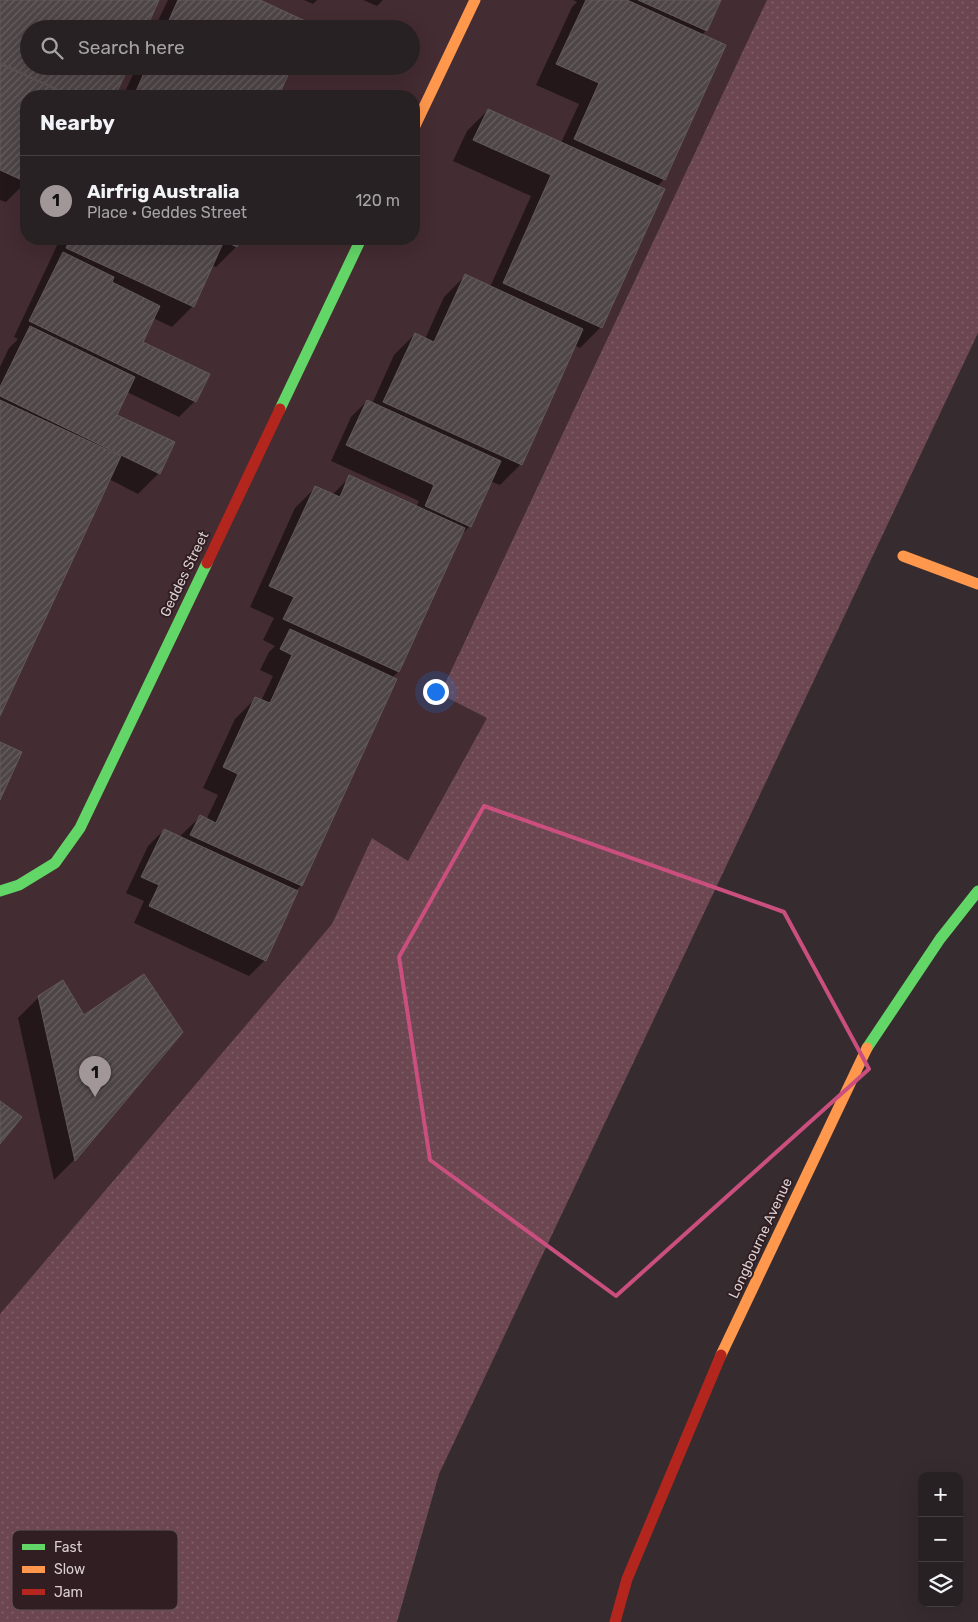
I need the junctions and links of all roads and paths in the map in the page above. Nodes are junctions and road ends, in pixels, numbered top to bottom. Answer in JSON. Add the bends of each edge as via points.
{"nodes":[{"id":1,"x":475,"y":0,"type":"edge"},
{"id":2,"x":420,"y":115,"type":"edge"},
{"id":3,"x":358,"y":245,"type":"edge"},
{"id":4,"x":903,"y":556,"type":"dead end"},
{"id":5,"x":978,"y":584,"type":"edge"},
{"id":6,"x":0,"y":891,"type":"edge"},
{"id":7,"x":978,"y":891,"type":"edge"},
{"id":8,"x":615,"y":1622,"type":"edge"}],
"edges":[{"from":1,"to":2,"type":"street"},
{"from":3,"to":6,"type":"street","name":"Geddes Street","via":[[80,828],[55,863],[19,885]]},
{"from":4,"to":5,"type":"street"},
{"from":7,"to":8,"type":"street","name":"Longbourne Avenue","via":[[940,939],[869,1043],[707,1384],[627,1579]]}]}
